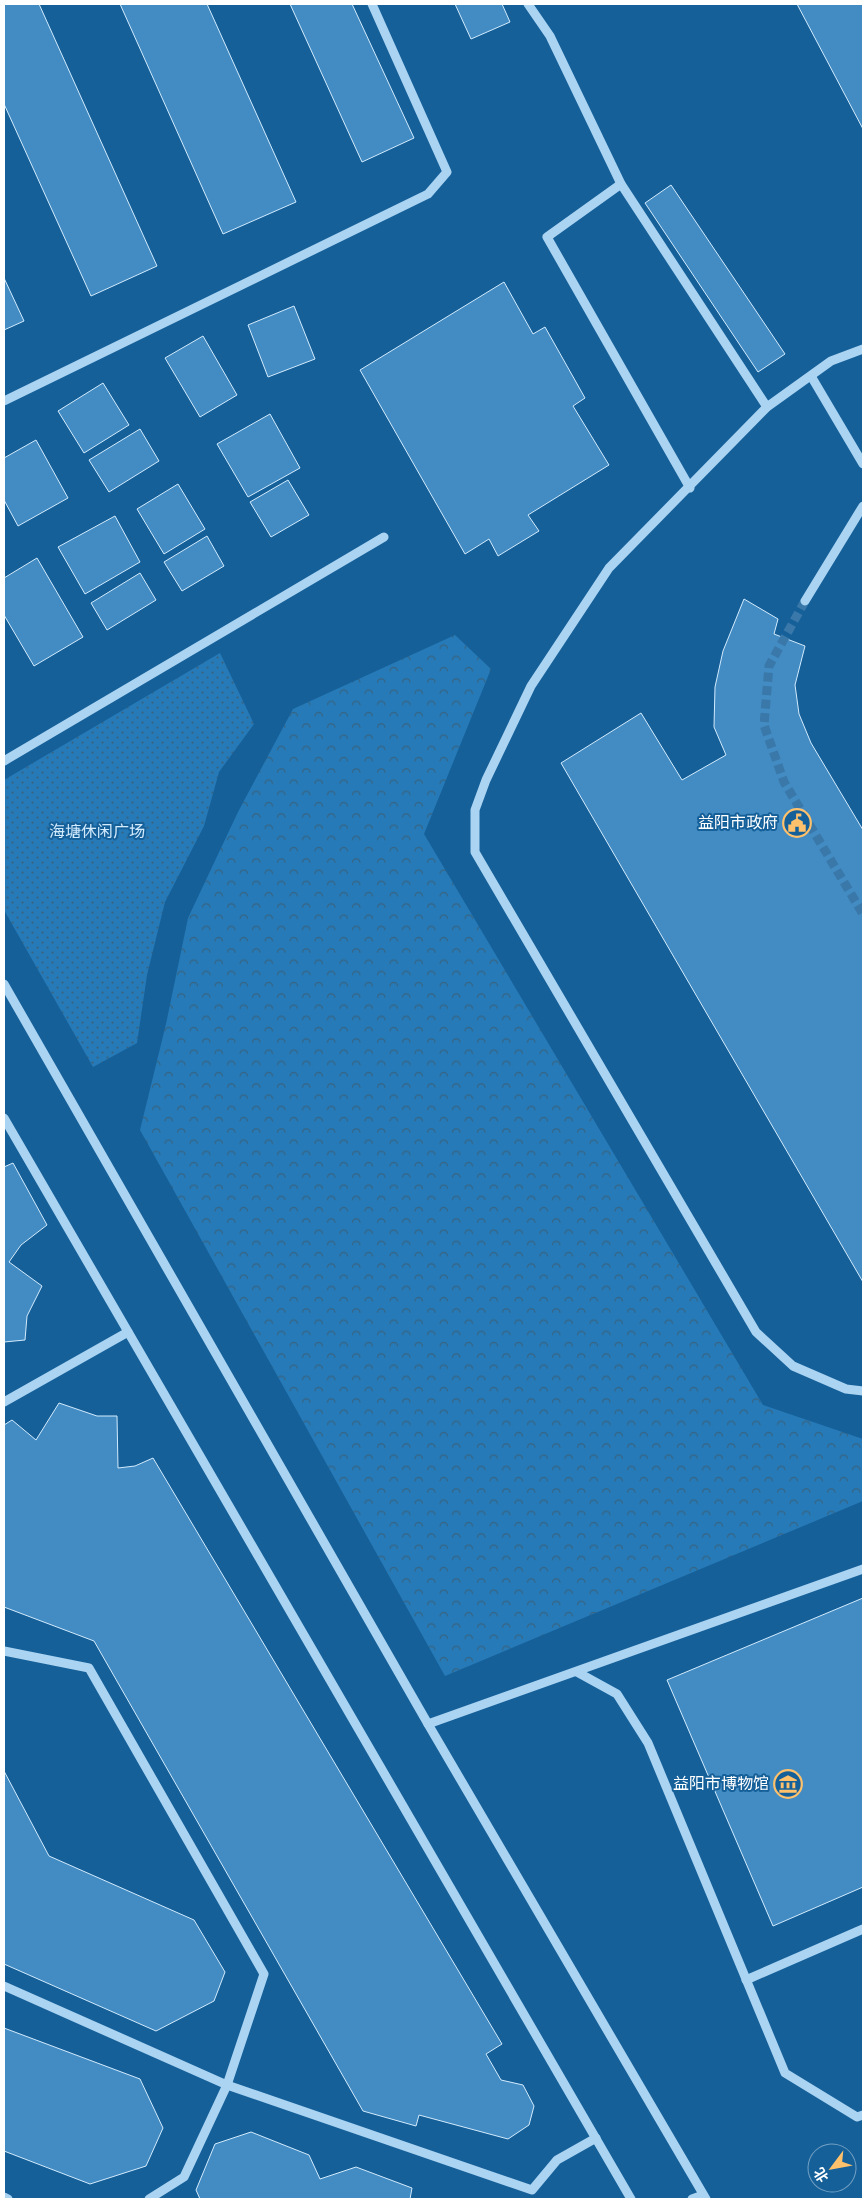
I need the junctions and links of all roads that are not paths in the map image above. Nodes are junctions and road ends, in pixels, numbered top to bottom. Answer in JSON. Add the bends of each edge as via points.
{"nodes":[{"id":1,"x":372,"y":4,"type":"edge"},
{"id":2,"x":528,"y":4,"type":"edge"},
{"id":3,"x":621,"y":184,"type":"junction"},
{"id":4,"x":863,"y":349,"type":"edge"},
{"id":5,"x":811,"y":376,"type":"junction"},
{"id":6,"x":4,"y":401,"type":"edge"},
{"id":7,"x":767,"y":407,"type":"junction"},
{"id":8,"x":863,"y":464,"type":"edge"},
{"id":9,"x":690,"y":488,"type":"junction"},
{"id":10,"x":863,"y":506,"type":"edge"},
{"id":11,"x":384,"y":537,"type":"dead end"},
{"id":12,"x":805,"y":601,"type":"tunnel mouth"},
{"id":13,"x":4,"y":760,"type":"edge"},
{"id":14,"x":4,"y":984,"type":"edge"},
{"id":15,"x":4,"y":1118,"type":"edge"},
{"id":16,"x":128,"y":1332,"type":"junction"},
{"id":17,"x":863,"y":1391,"type":"edge"},
{"id":18,"x":4,"y":1402,"type":"edge"},
{"id":19,"x":863,"y":1569,"type":"edge"},
{"id":20,"x":4,"y":1651,"type":"edge"},
{"id":21,"x":577,"y":1672,"type":"junction"},
{"id":22,"x":428,"y":1724,"type":"junction"},
{"id":23,"x":863,"y":1929,"type":"edge"},
{"id":24,"x":746,"y":1980,"type":"junction"},
{"id":25,"x":4,"y":1986,"type":"edge"},
{"id":26,"x":227,"y":2085,"type":"junction"},
{"id":27,"x":863,"y":2115,"type":"edge"},
{"id":28,"x":596,"y":2138,"type":"junction"},
{"id":29,"x":532,"y":2195,"type":"edge"},
{"id":30,"x":4,"y":2197,"type":"edge"},
{"id":31,"x":704,"y":2197,"type":"edge"},
{"id":32,"x":8,"y":2199,"type":"edge"},
{"id":33,"x":149,"y":2199,"type":"edge"},
{"id":34,"x":631,"y":2199,"type":"edge"},
{"id":35,"x":692,"y":2199,"type":"edge"}],
"edges":[{"from":1,"to":6,"type":"street","via":[[447,172],[428,194]]},
{"from":2,"to":3,"type":"street","via":[[550,36]]},
{"from":3,"to":7,"type":"street"},
{"from":3,"to":9,"type":"street","via":[[547,237]]},
{"from":4,"to":5,"type":"street","via":[[831,361]]},
{"from":5,"to":7,"type":"street"},
{"from":5,"to":8,"type":"street"},
{"from":7,"to":9,"type":"street"},
{"from":9,"to":17,"type":"street","via":[[609,568],[531,686],[475,810],[475,852],[756,1332],[792,1366],[846,1389]]},
{"from":10,"to":12,"type":"street"},
{"from":11,"to":13,"type":"street"},
{"from":14,"to":22,"type":"street"},
{"from":15,"to":16,"type":"street"},
{"from":16,"to":18,"type":"street"},
{"from":16,"to":28,"type":"street"},
{"from":19,"to":21,"type":"street"},
{"from":20,"to":26,"type":"street","via":[[89,1668],[264,1974]]},
{"from":21,"to":22,"type":"street"},
{"from":21,"to":24,"type":"street","via":[[617,1694],[648,1743]]},
{"from":22,"to":31,"type":"street"},
{"from":23,"to":24,"type":"street"},
{"from":24,"to":27,"type":"street","via":[[785,2073],[858,2118]]},
{"from":25,"to":26,"type":"street"},
{"from":26,"to":29,"type":"street"},
{"from":26,"to":33,"type":"street","via":[[184,2177]]},
{"from":28,"to":29,"type":"street","via":[[557,2160]]},
{"from":28,"to":34,"type":"street"},
{"from":30,"to":32,"type":"street"},
{"from":31,"to":35,"type":"street"}]}
